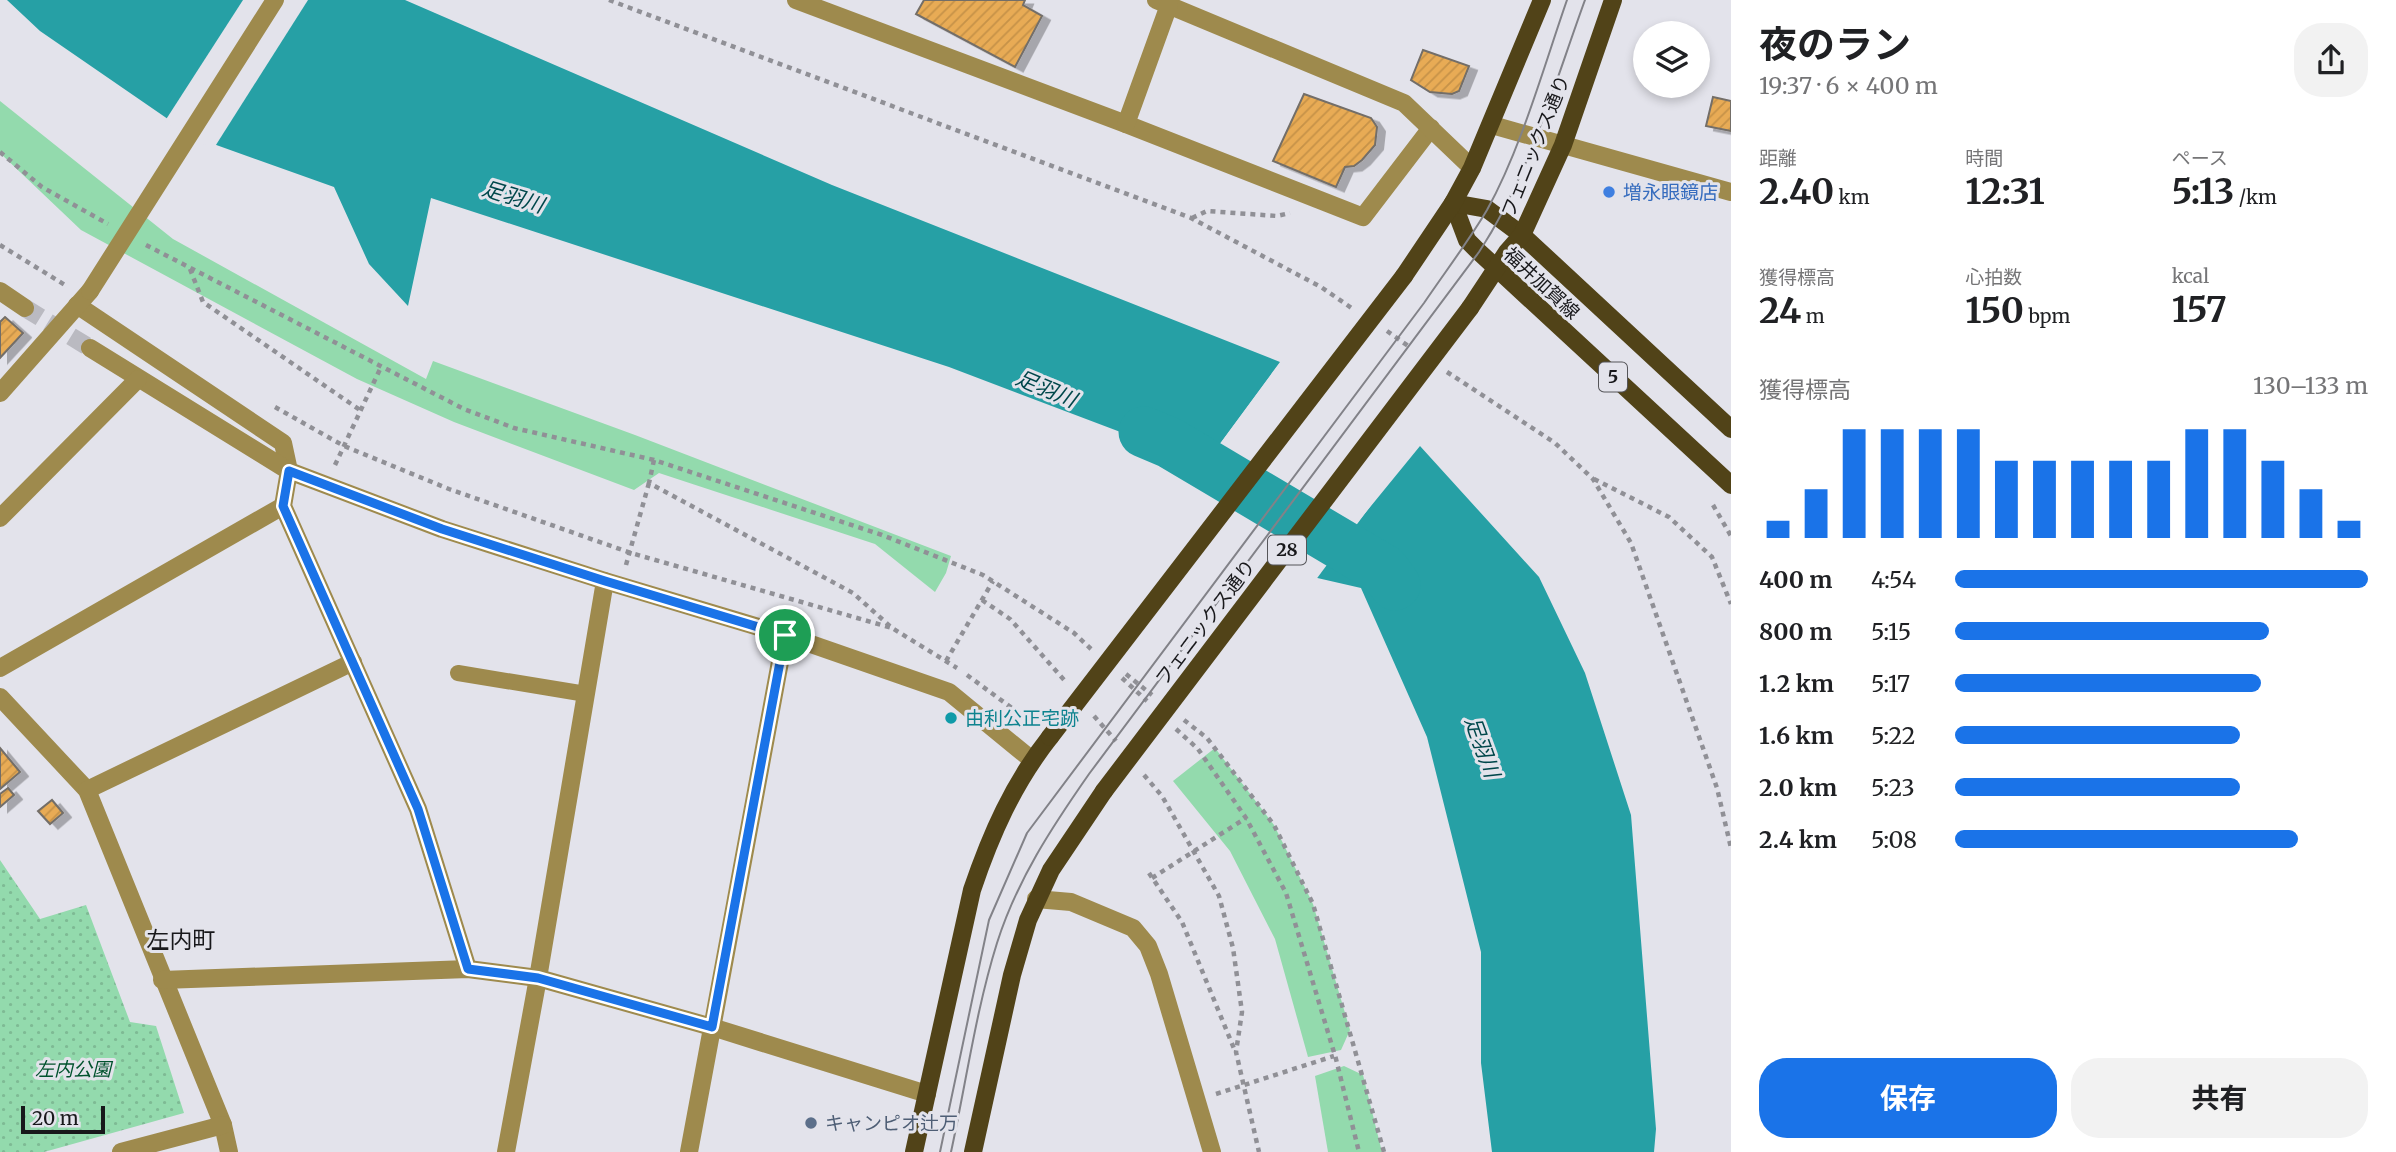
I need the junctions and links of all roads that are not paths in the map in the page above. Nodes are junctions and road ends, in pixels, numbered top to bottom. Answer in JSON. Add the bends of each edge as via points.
{"nodes":[{"id":1,"x":275,"y":0,"type":"edge"},
{"id":2,"x":796,"y":0,"type":"edge"},
{"id":3,"x":1542,"y":0,"type":"edge"},
{"id":4,"x":1613,"y":0,"type":"edge"},
{"id":5,"x":1163,"y":3,"type":"edge"},
{"id":6,"x":1126,"y":124,"type":"junction"},
{"id":7,"x":1492,"y":125,"type":"junction"},
{"id":8,"x":1431,"y":128,"type":"junction"},
{"id":9,"x":1563,"y":145,"type":"junction"},
{"id":10,"x":1472,"y":168,"type":"junction"},
{"id":11,"x":1731,"y":192,"type":"edge"},
{"id":12,"x":1453,"y":203,"type":"junction"},
{"id":13,"x":1522,"y":235,"type":"junction"},
{"id":14,"x":1496,"y":269,"type":"junction"},
{"id":15,"x":0,"y":291,"type":"edge"},
{"id":16,"x":77,"y":305,"type":"junction"},
{"id":17,"x":25,"y":308,"type":"tunnel mouth"},
{"id":18,"x":90,"y":348,"type":"tunnel mouth"},
{"id":19,"x":138,"y":379,"type":"junction"},
{"id":20,"x":0,"y":393,"type":"edge"},
{"id":21,"x":1731,"y":429,"type":"edge"},
{"id":22,"x":289,"y":471,"type":"junction"},
{"id":23,"x":1731,"y":485,"type":"edge"},
{"id":24,"x":283,"y":506,"type":"junction"},
{"id":25,"x":0,"y":518,"type":"edge"},
{"id":26,"x":611,"y":583,"type":"junction"},
{"id":27,"x":785,"y":635,"type":"junction"},
{"id":28,"x":353,"y":662,"type":"junction"},
{"id":29,"x":0,"y":668,"type":"edge"},
{"id":30,"x":458,"y":673,"type":"dead end"},
{"id":31,"x":586,"y":694,"type":"junction"},
{"id":32,"x":0,"y":697,"type":"edge"},
{"id":33,"x":1032,"y":760,"type":"junction"},
{"id":34,"x":86,"y":790,"type":"junction"},
{"id":35,"x":1036,"y":899,"type":"junction"},
{"id":36,"x":468,"y":969,"type":"junction"},
{"id":37,"x":538,"y":978,"type":"junction"},
{"id":38,"x":162,"y":980,"type":"junction"},
{"id":39,"x":712,"y":1027,"type":"junction"},
{"id":40,"x":927,"y":1094,"type":"junction"},
{"id":41,"x":223,"y":1125,"type":"junction"},
{"id":42,"x":121,"y":1152,"type":"edge"},
{"id":43,"x":229,"y":1152,"type":"edge"},
{"id":44,"x":506,"y":1152,"type":"edge"},
{"id":45,"x":689,"y":1152,"type":"edge"},
{"id":46,"x":914,"y":1152,"type":"edge"},
{"id":47,"x":973,"y":1152,"type":"edge"},
{"id":48,"x":1212,"y":1152,"type":"edge"}],
"edges":[{"from":1,"to":16,"type":"street","bridge":true},
{"from":2,"to":6,"type":"street"},
{"from":3,"to":7,"type":"main road"},
{"from":4,"to":9,"type":"main road","name":"フェニックス通り"},
{"from":5,"to":6,"type":"street"},
{"from":5,"to":8,"type":"street","via":[[1404,103]]},
{"from":6,"to":8,"type":"street","via":[[1363,217]]},
{"from":7,"to":9,"type":"street"},
{"from":7,"to":10,"type":"main road"},
{"from":8,"to":10,"type":"street"},
{"from":9,"to":11,"type":"street"},
{"from":9,"to":13,"type":"main road","name":"フェニックス通り"},
{"from":10,"to":12,"type":"main road"},
{"from":12,"to":13,"type":"main road","name":"福井加賀線","number":"5","via":[[1487,209]]},
{"from":12,"to":14,"type":"main road","name":"福井加賀線","number":"5","via":[[1467,240]]},
{"from":12,"to":33,"type":"main road","bridge":true,"via":[[1404,276]]},
{"from":13,"to":14,"type":"main road","name":"フェニックス通り","number":"28"},
{"from":13,"to":21,"type":"main road","name":"福井加賀線","number":"5"},
{"from":14,"to":23,"type":"main road","name":"福井加賀線","number":"5"},
{"from":14,"to":35,"type":"main road","name":"フェニックス通り","number":"28","bridge":true,"via":[[1104,791]]},
{"from":15,"to":17,"type":"street"},
{"from":16,"to":20,"type":"street"},
{"from":16,"to":22,"type":"street","via":[[283,443]]},
{"from":18,"to":19,"type":"street"},
{"from":19,"to":22,"type":"street"},
{"from":19,"to":25,"type":"street"},
{"from":22,"to":24,"type":"street"},
{"from":22,"to":26,"type":"street","via":[[442,529]]},
{"from":24,"to":28,"type":"street"},
{"from":24,"to":29,"type":"street"},
{"from":26,"to":27,"type":"street"},
{"from":26,"to":31,"type":"street"},
{"from":27,"to":33,"type":"street","via":[[949,692]]},
{"from":27,"to":39,"type":"street"},
{"from":28,"to":34,"type":"street"},
{"from":28,"to":36,"type":"street","via":[[418,809]]},
{"from":30,"to":31,"type":"lane"},
{"from":31,"to":37,"type":"street"},
{"from":32,"to":34,"type":"street"},
{"from":33,"to":40,"type":"main road","via":[[1008,800],[972,890]]},
{"from":34,"to":38,"type":"street"},
{"from":35,"to":47,"type":"main road","name":"フェニックス通り","number":"28","via":[[1021,939]]},
{"from":35,"to":48,"type":"street","via":[[1071,902],[1133,928],[1148,946]]},
{"from":36,"to":37,"type":"street"},
{"from":36,"to":38,"type":"street"},
{"from":37,"to":39,"type":"street"},
{"from":37,"to":44,"type":"street"},
{"from":38,"to":41,"type":"street"},
{"from":39,"to":40,"type":"street"},
{"from":39,"to":45,"type":"street"},
{"from":40,"to":46,"type":"main road"},
{"from":41,"to":42,"type":"street"},
{"from":41,"to":43,"type":"street"}]}
